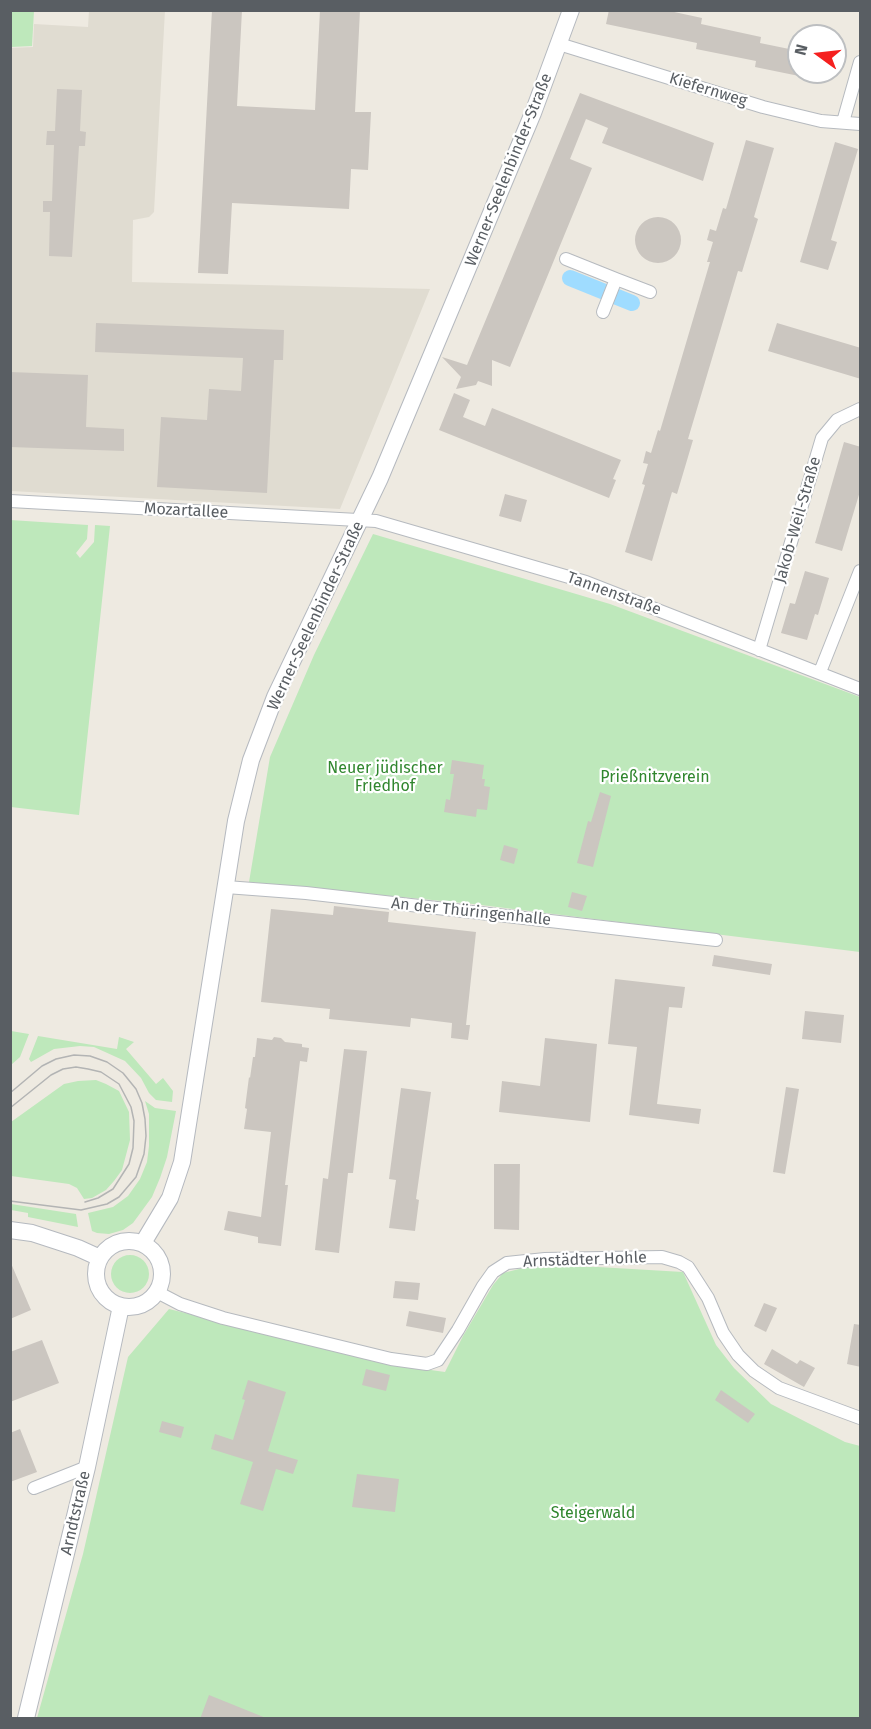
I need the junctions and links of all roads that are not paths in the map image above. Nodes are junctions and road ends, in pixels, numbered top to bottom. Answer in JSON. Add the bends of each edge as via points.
{"nodes":[{"id":1,"x":571,"y":10,"type":"edge"},
{"id":2,"x":559,"y":44,"type":"junction"},
{"id":3,"x":861,"y":62,"type":"edge"},
{"id":4,"x":843,"y":122,"type":"junction"},
{"id":5,"x":861,"y":124,"type":"edge"},
{"id":6,"x":566,"y":259,"type":"dead end"},
{"id":7,"x":616,"y":279,"type":"junction"},
{"id":8,"x":650,"y":292,"type":"dead end"},
{"id":9,"x":603,"y":312,"type":"dead end"},
{"id":10,"x":861,"y":409,"type":"edge"},
{"id":11,"x":10,"y":501,"type":"edge"},
{"id":12,"x":361,"y":521,"type":"junction"},
{"id":13,"x":861,"y":571,"type":"edge"},
{"id":14,"x":759,"y":650,"type":"junction"},
{"id":15,"x":820,"y":672,"type":"junction"},
{"id":16,"x":861,"y":689,"type":"edge"},
{"id":17,"x":226,"y":887,"type":"junction"},
{"id":18,"x":716,"y":940,"type":"dead end"},
{"id":19,"x":10,"y":1230,"type":"edge"},
{"id":20,"x":143,"y":1243,"type":"junction"},
{"id":21,"x":100,"y":1258,"type":"junction"},
{"id":22,"x":157,"y":1292,"type":"junction"},
{"id":23,"x":121,"y":1306,"type":"junction"},
{"id":24,"x":861,"y":1418,"type":"edge"},
{"id":25,"x":86,"y":1471,"type":"junction"},
{"id":26,"x":34,"y":1488,"type":"dead end"},
{"id":27,"x":26,"y":1719,"type":"edge"}],
"edges":[{"from":1,"to":2,"type":"street","name":"Werner-Seelenbinder-Straße"},
{"from":2,"to":4,"type":"street","name":"Kiefernweg","via":[[763,107],[821,121]]},
{"from":2,"to":12,"type":"street","name":"Werner-Seelenbinder-Straße"},
{"from":3,"to":4,"type":"street"},
{"from":4,"to":5,"type":"street","name":"Kiefernweg"},
{"from":6,"to":7,"type":"street"},
{"from":7,"to":8,"type":"street"},
{"from":7,"to":9,"type":"street"},
{"from":10,"to":14,"type":"street","name":"Jakob-Weil-Straße","via":[[837,420],[822,438]]},
{"from":11,"to":12,"type":"street","name":"Mozartallee"},
{"from":12,"to":14,"type":"street","name":"Tannenstraße","via":[[376,521],[586,582]]},
{"from":12,"to":17,"type":"street","name":"Werner-Seelenbinder-Straße","via":[[275,697],[251,760]]},
{"from":13,"to":15,"type":"street"},
{"from":14,"to":15,"type":"street","name":"Tannenstraße"},
{"from":15,"to":16,"type":"street","name":"Tannenstraße"},
{"from":17,"to":18,"type":"street","name":"An der Thüringenhalle"},
{"from":17,"to":20,"type":"street","name":"Werner-Seelenbinder-Straße","via":[[182,1162],[170,1198]]},
{"from":19,"to":21,"type":"street","via":[[32,1233]]},
{"from":20,"to":21,"type":"street","via":[[119,1242]]},
{"from":20,"to":22,"type":"street","via":[[155,1252],[163,1269]]},
{"from":21,"to":23,"type":"street","via":[[96,1269],[101,1291]]},
{"from":22,"to":23,"type":"street","via":[[141,1305]]},
{"from":22,"to":24,"type":"street","name":"Arnstädter Hohle","via":[[223,1318],[427,1364],[438,1360],[483,1286],[493,1272],[507,1263],[662,1257],[688,1267],[708,1298],[723,1333],[754,1371],[779,1388]]},
{"from":23,"to":25,"type":"street","name":"Arndtstraße"},
{"from":25,"to":26,"type":"street"},
{"from":25,"to":27,"type":"street","name":"Arndtstraße"}]}
